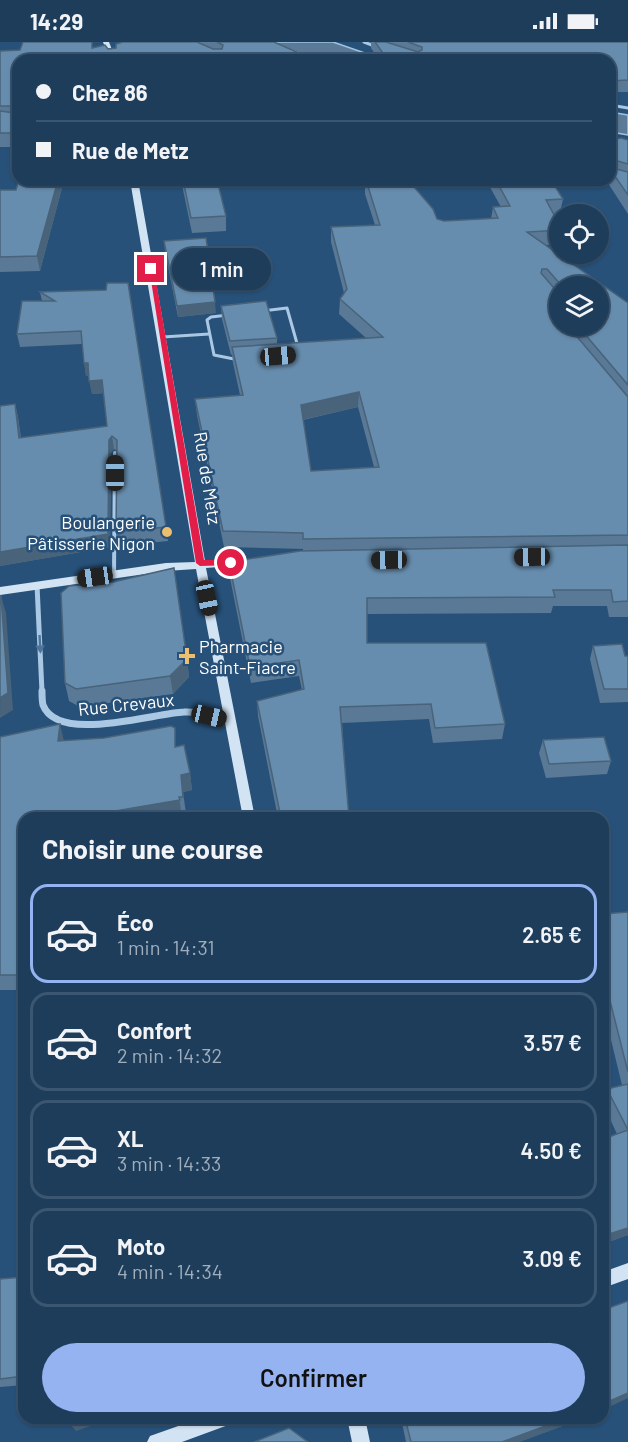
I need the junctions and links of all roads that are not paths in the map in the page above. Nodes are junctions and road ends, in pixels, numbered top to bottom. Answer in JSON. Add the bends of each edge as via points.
{"nodes":[{"id":1,"x":106,"y":42,"type":"edge"},
{"id":2,"x":114,"y":42,"type":"edge"},
{"id":3,"x":364,"y":42,"type":"edge"},
{"id":4,"x":384,"y":49,"type":"edge"},
{"id":5,"x":111,"y":51,"type":"junction"},
{"id":6,"x":112,"y":54,"type":"edge"},
{"id":7,"x":135,"y":186,"type":"edge"},
{"id":8,"x":209,"y":334,"type":"junction"},
{"id":9,"x":163,"y":338,"type":"junction"},
{"id":10,"x":115,"y":453,"type":"edge"},
{"id":11,"x":262,"y":562,"type":"edge"},
{"id":12,"x":200,"y":563,"type":"junction"},
{"id":13,"x":114,"y":574,"type":"junction"},
{"id":14,"x":37,"y":585,"type":"junction"},
{"id":15,"x":0,"y":591,"type":"edge"},
{"id":16,"x":232,"y":721,"type":"junction"},
{"id":17,"x":248,"y":812,"type":"edge"},
{"id":18,"x":628,"y":1271,"type":"edge"},
{"id":19,"x":609,"y":1278,"type":"edge"},
{"id":20,"x":208,"y":1424,"type":"edge"},
{"id":21,"x":357,"y":1424,"type":"edge"},
{"id":22,"x":156,"y":1442,"type":"edge"},
{"id":23,"x":361,"y":1442,"type":"edge"}],
"edges":[{"from":1,"to":5,"type":"main road"},
{"from":2,"to":5,"type":"main road"},
{"from":3,"to":4,"type":"street"},
{"from":5,"to":6,"type":"main road"},
{"from":7,"to":9,"type":"main road","name":"Rue de Metz"},
{"from":8,"to":8,"type":"lane","via":[[207,320],[220,314],[287,308],[300,354],[224,359],[214,355]]},
{"from":8,"to":9,"type":"lane"},
{"from":9,"to":12,"type":"main road","name":"Rue de Metz"},
{"from":10,"to":13,"type":"lane"},
{"from":11,"to":12,"type":"main road"},
{"from":12,"to":13,"type":"main road"},
{"from":12,"to":16,"type":"main road","name":"Rue de Metz"},
{"from":13,"to":14,"type":"main road"},
{"from":14,"to":15,"type":"main road"},
{"from":14,"to":16,"type":"street","name":"Rue Crevaux","one_way":true,"via":[[43,705],[56,721],[82,726],[186,712]]},
{"from":16,"to":17,"type":"main road","name":"Rue de Metz"},
{"from":18,"to":19,"type":"main road"},
{"from":20,"to":22,"type":"main road"},
{"from":21,"to":23,"type":"main road"}]}
